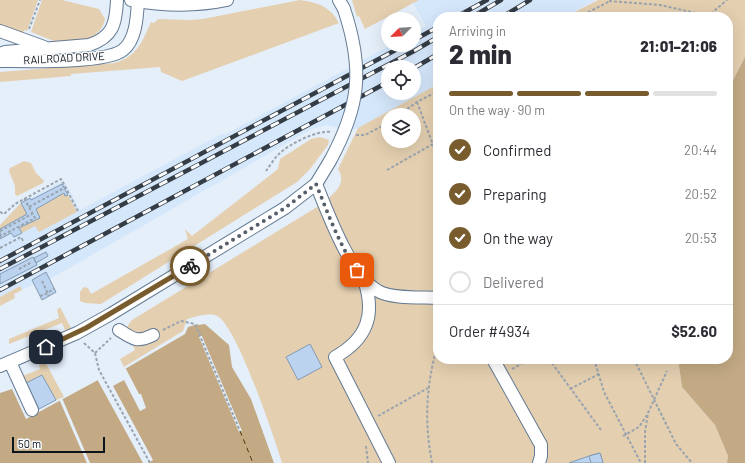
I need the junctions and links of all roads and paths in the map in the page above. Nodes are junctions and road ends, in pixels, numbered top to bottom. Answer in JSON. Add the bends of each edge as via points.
{"nodes":[{"id":1,"x":40,"y":0,"type":"edge"},
{"id":2,"x":118,"y":0,"type":"edge"},
{"id":3,"x":227,"y":0,"type":"edge"},
{"id":4,"x":610,"y":0,"type":"edge"},
{"id":5,"x":727,"y":0,"type":"edge"},
{"id":6,"x":134,"y":1,"type":"edge"},
{"id":7,"x":341,"y":5,"type":"edge"},
{"id":8,"x":588,"y":12,"type":"edge"},
{"id":9,"x":691,"y":12,"type":"edge"},
{"id":10,"x":713,"y":12,"type":"edge"},
{"id":11,"x":30,"y":26,"type":"dead end"},
{"id":12,"x":0,"y":31,"type":"edge"},
{"id":13,"x":47,"y":48,"type":"junction"},
{"id":14,"x":0,"y":54,"type":"edge"},
{"id":15,"x":0,"y":61,"type":"edge"},
{"id":16,"x":433,"y":94,"type":"edge"},
{"id":17,"x":417,"y":102,"type":"junction"},
{"id":18,"x":409,"y":108,"type":"edge"},
{"id":19,"x":381,"y":127,"type":"edge"},
{"id":20,"x":335,"y":132,"type":"dead end"},
{"id":21,"x":351,"y":134,"type":"dead end"},
{"id":22,"x":432,"y":144,"type":"joint"},
{"id":23,"x":388,"y":170,"type":"dead end"},
{"id":24,"x":266,"y":171,"type":"dead end"},
{"id":25,"x":316,"y":184,"type":"junction"},
{"id":26,"x":66,"y":187,"type":"junction"},
{"id":27,"x":24,"y":198,"type":"junction"},
{"id":28,"x":29,"y":207,"type":"junction"},
{"id":29,"x":78,"y":211,"type":"dead end"},
{"id":30,"x":0,"y":212,"type":"edge"},
{"id":31,"x":33,"y":213,"type":"junction"},
{"id":32,"x":0,"y":231,"type":"edge"},
{"id":33,"x":0,"y":234,"type":"edge"},
{"id":34,"x":22,"y":241,"type":"dead end"},
{"id":35,"x":0,"y":248,"type":"edge"},
{"id":36,"x":32,"y":262,"type":"dead end"},
{"id":37,"x":19,"y":269,"type":"dead end"},
{"id":38,"x":364,"y":280,"type":"junction"},
{"id":39,"x":42,"y":281,"type":"dead end"},
{"id":40,"x":54,"y":288,"type":"dead end"},
{"id":41,"x":49,"y":294,"type":"junction"},
{"id":42,"x":40,"y":296,"type":"dead end"},
{"id":43,"x":433,"y":298,"type":"edge"},
{"id":44,"x":111,"y":314,"type":"junction"},
{"id":45,"x":116,"y":333,"type":"junction"},
{"id":46,"x":153,"y":335,"type":"joint"},
{"id":47,"x":80,"y":339,"type":"dead end"},
{"id":48,"x":127,"y":346,"type":"dead end"},
{"id":49,"x":95,"y":353,"type":"junction"},
{"id":50,"x":433,"y":360,"type":"edge"},
{"id":51,"x":5,"y":364,"type":"edge"},
{"id":52,"x":496,"y":364,"type":"edge"},
{"id":53,"x":521,"y":364,"type":"edge"},
{"id":54,"x":552,"y":364,"type":"edge"},
{"id":55,"x":596,"y":364,"type":"edge"},
{"id":56,"x":636,"y":364,"type":"edge"},
{"id":57,"x":667,"y":372,"type":"dead end"},
{"id":58,"x":599,"y":374,"type":"junction"},
{"id":59,"x":502,"y":375,"type":"junction"},
{"id":60,"x":428,"y":388,"type":"junction"},
{"id":61,"x":570,"y":389,"type":"junction"},
{"id":62,"x":653,"y":399,"type":"junction"},
{"id":63,"x":32,"y":410,"type":"dead end"},
{"id":64,"x":648,"y":413,"type":"junction"},
{"id":65,"x":368,"y":421,"type":"junction"},
{"id":66,"x":601,"y":430,"type":"dead end"},
{"id":67,"x":240,"y":431,"type":"dead end"},
{"id":68,"x":624,"y":435,"type":"junction"},
{"id":69,"x":150,"y":462,"type":"edge"},
{"id":70,"x":368,"y":463,"type":"edge"},
{"id":71,"x":389,"y":463,"type":"edge"},
{"id":72,"x":432,"y":463,"type":"edge"},
{"id":73,"x":539,"y":463,"type":"edge"},
{"id":74,"x":641,"y":463,"type":"edge"},
{"id":75,"x":645,"y":463,"type":"edge"},
{"id":76,"x":692,"y":463,"type":"edge"}],
"edges":[{"from":1,"to":11,"type":"path"},
{"from":2,"to":13,"type":"street","name":"RAILROAD DRIVE","via":[[116,18],[111,31],[101,41],[89,45]]},
{"from":3,"to":6,"type":"street","via":[[179,6]]},
{"from":4,"to":8,"type":"path"},
{"from":4,"to":9,"type":"path","via":[[660,5]]},
{"from":5,"to":10,"type":"path"},
{"from":6,"to":15,"type":"street","name":"RAILROAD DRIVE","via":[[136,22],[129,42],[122,51],[108,57],[87,59]]},
{"from":7,"to":25,"type":"street","bridge":true,"via":[[351,31],[356,57],[356,89],[348,127]]},
{"from":12,"to":13,"type":"street"},
{"from":13,"to":14,"type":"street","name":"RAILROAD DRIVE"},
{"from":16,"to":17,"type":"path"},
{"from":17,"to":18,"type":"path"},
{"from":17,"to":22,"type":"path"},
{"from":19,"to":21,"type":"path","via":[[365,135]]},
{"from":20,"to":24,"type":"path","via":[[310,135],[279,153]]},
{"from":22,"to":23,"type":"path"},
{"from":25,"to":38,"type":"street","via":[[351,261]]},
{"from":25,"to":44,"type":"street","via":[[285,208]]},
{"from":26,"to":27,"type":"path","via":[[61,179]]},
{"from":26,"to":28,"type":"path"},
{"from":26,"to":29,"type":"path"},
{"from":27,"to":28,"type":"path"},
{"from":27,"to":30,"type":"path","via":[[4,214]]},
{"from":28,"to":31,"type":"path"},
{"from":31,"to":32,"type":"path"},
{"from":31,"to":33,"type":"path","via":[[35,218],[1,236]]},
{"from":34,"to":35,"type":"path","via":[[21,237]]},
{"from":36,"to":37,"type":"path"},
{"from":38,"to":43,"type":"street","via":[[378,291],[389,295]]},
{"from":38,"to":65,"type":"street","via":[[370,311],[366,324],[358,340],[335,357]]},
{"from":39,"to":41,"type":"path"},
{"from":40,"to":41,"type":"path"},
{"from":41,"to":42,"type":"path"},
{"from":44,"to":45,"type":"street"},
{"from":44,"to":51,"type":"street","via":[[77,334]]},
{"from":45,"to":46,"type":"street","via":[[138,340]]},
{"from":45,"to":48,"type":"street"},
{"from":45,"to":49,"type":"path"},
{"from":46,"to":67,"type":"path","via":[[181,321],[195,324]]},
{"from":47,"to":49,"type":"path"},
{"from":49,"to":69,"type":"path","via":[[99,370]]},
{"from":50,"to":60,"type":"path"},
{"from":51,"to":63,"type":"street"},
{"from":52,"to":59,"type":"street"},
{"from":53,"to":59,"type":"path"},
{"from":54,"to":61,"type":"path"},
{"from":55,"to":58,"type":"path"},
{"from":56,"to":62,"type":"path"},
{"from":57,"to":62,"type":"path"},
{"from":58,"to":61,"type":"path"},
{"from":58,"to":68,"type":"path","via":[[604,392]]},
{"from":59,"to":73,"type":"street","via":[[541,445]]},
{"from":60,"to":65,"type":"path"},
{"from":60,"to":72,"type":"path","via":[[428,443]]},
{"from":61,"to":66,"type":"path"},
{"from":62,"to":64,"type":"path"},
{"from":62,"to":76,"type":"path","via":[[676,444]]},
{"from":64,"to":68,"type":"path","via":[[639,426]]},
{"from":64,"to":75,"type":"path","via":[[644,443]]},
{"from":65,"to":70,"type":"path"},
{"from":65,"to":71,"type":"street"},
{"from":68,"to":74,"type":"path"}]}
